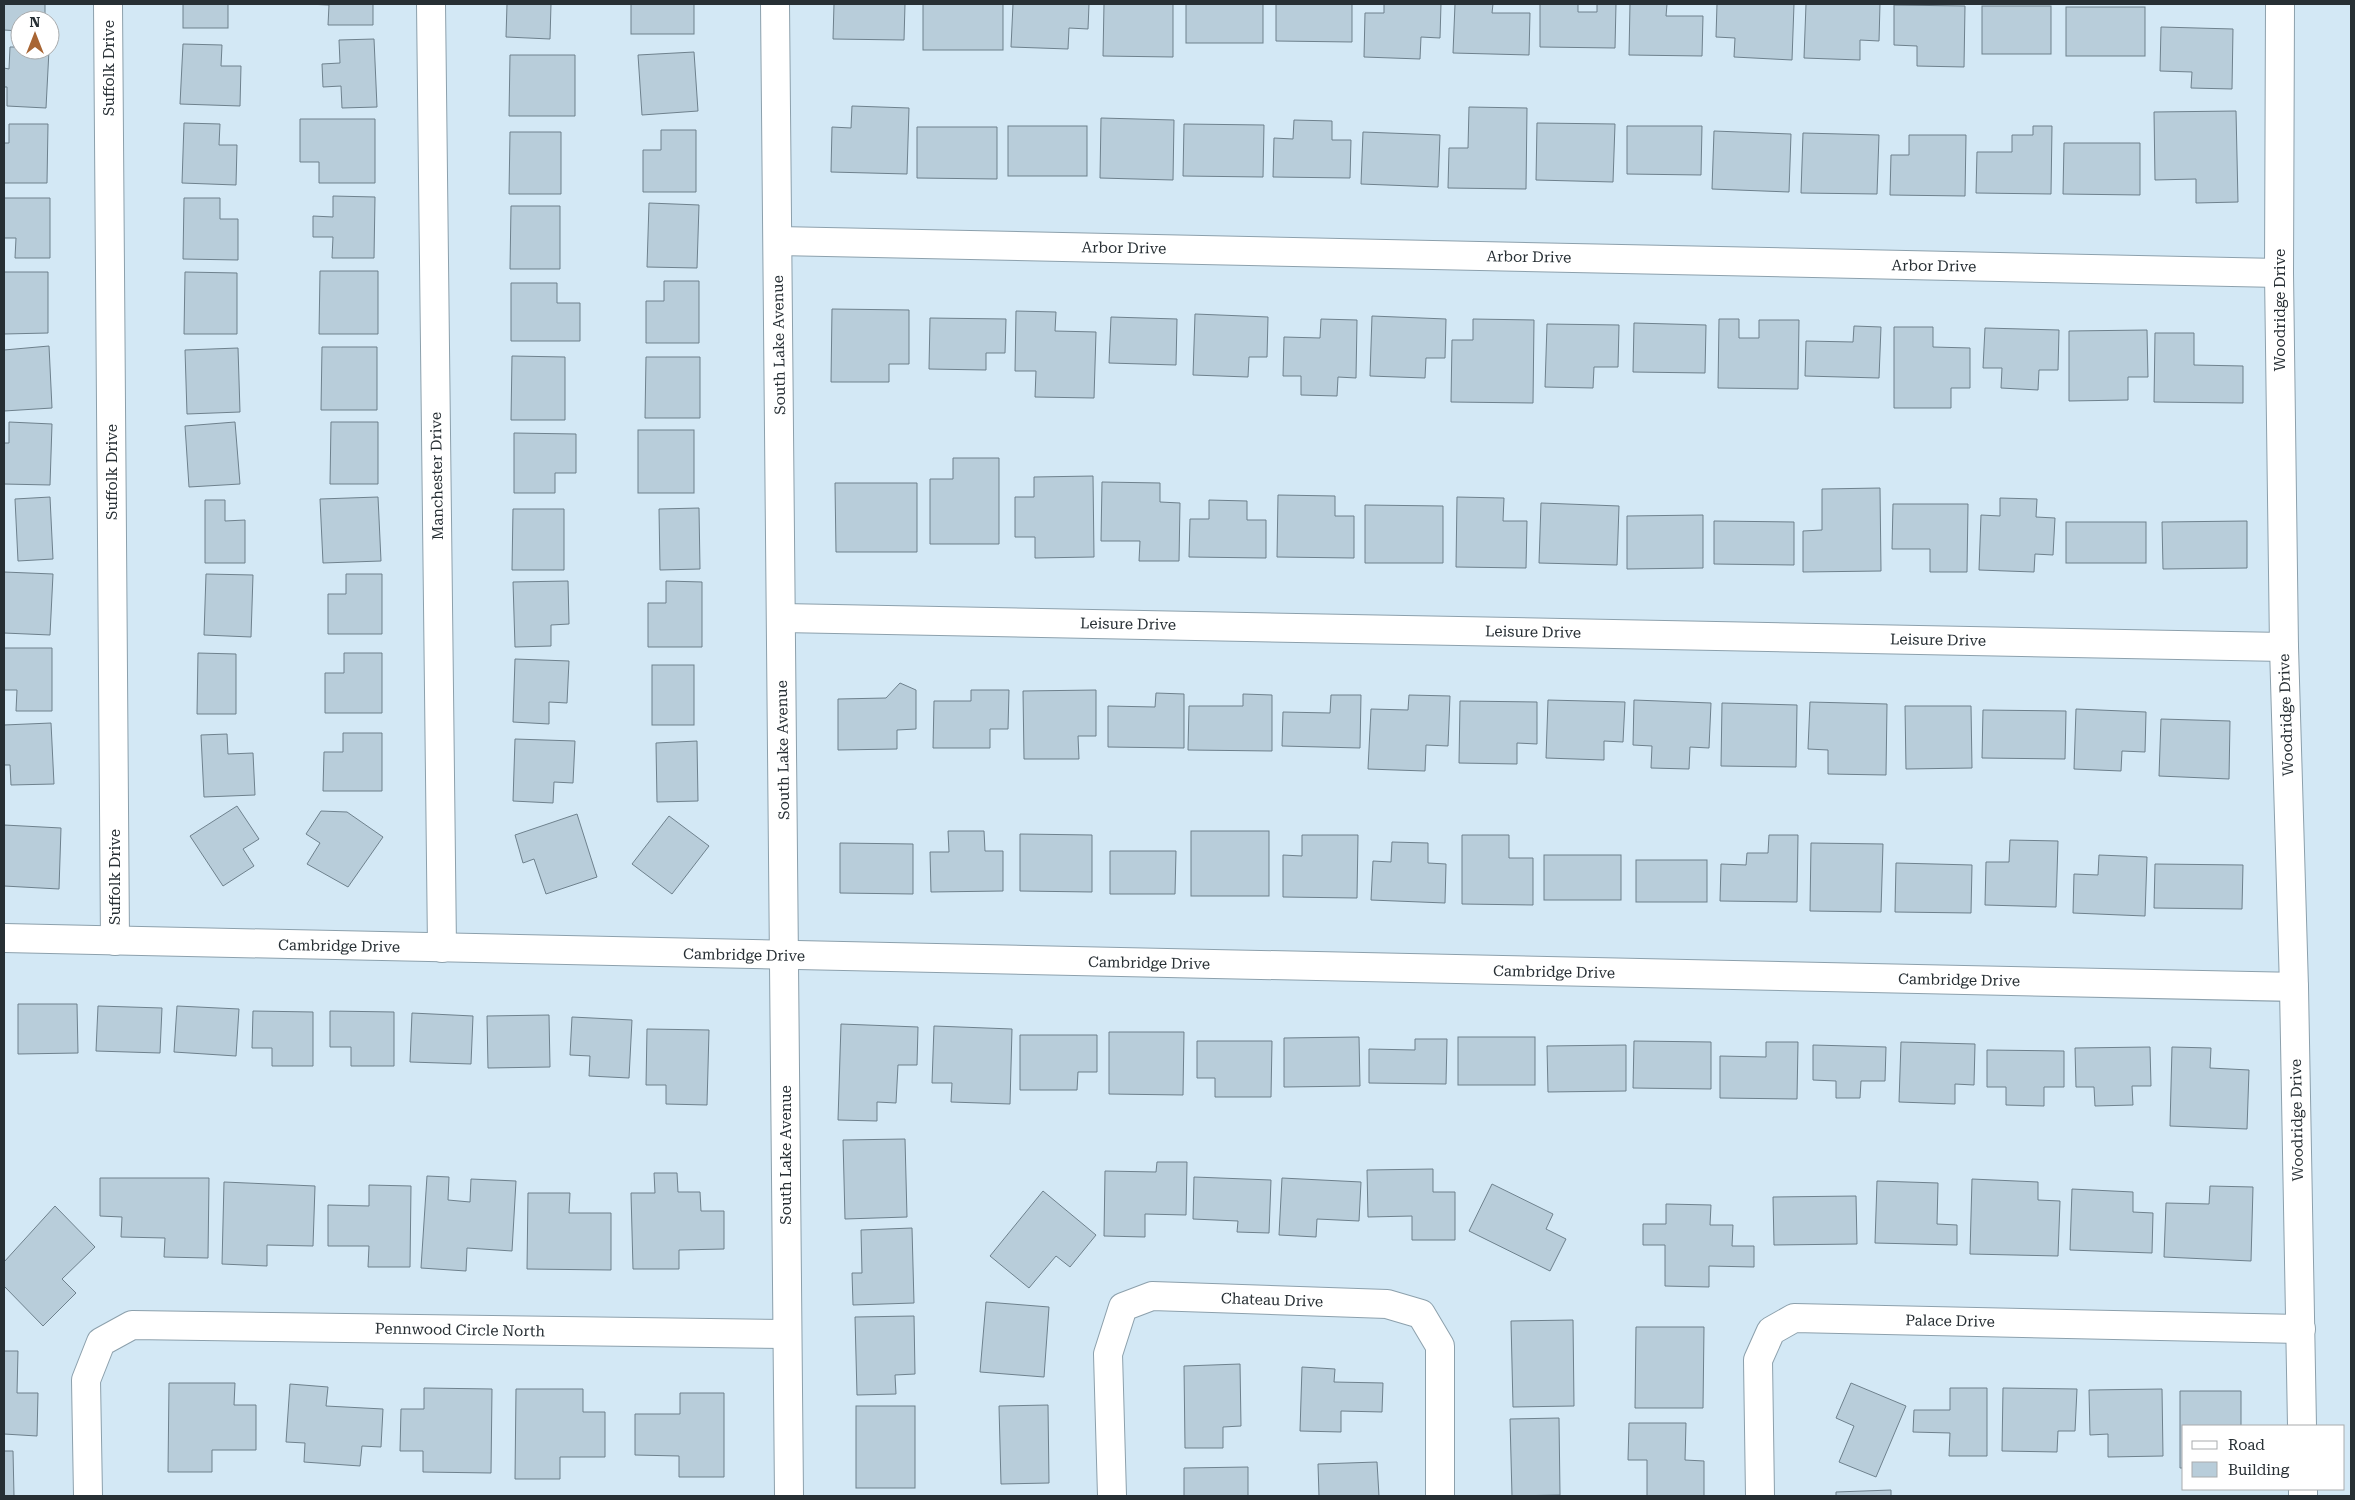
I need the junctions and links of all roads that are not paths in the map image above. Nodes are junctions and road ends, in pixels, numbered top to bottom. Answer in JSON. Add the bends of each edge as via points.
{"nodes":[{"id":1,"x":108,"y":4,"type":"edge"},
{"id":2,"x":431,"y":4,"type":"edge"},
{"id":3,"x":775,"y":4,"type":"edge"},
{"id":4,"x":2280,"y":4,"type":"edge"},
{"id":5,"x":778,"y":241,"type":"junction"},
{"id":6,"x":2280,"y":273,"type":"junction"},
{"id":7,"x":782,"y":618,"type":"junction"},
{"id":8,"x":2284,"y":647,"type":"junction"},
{"id":9,"x":4,"y":938,"type":"edge"},
{"id":10,"x":115,"y":941,"type":"junction"},
{"id":11,"x":442,"y":948,"type":"junction"},
{"id":12,"x":785,"y":956,"type":"junction"},
{"id":13,"x":2294,"y":987,"type":"junction"},
{"id":14,"x":2301,"y":1329,"type":"junction"},
{"id":15,"x":787,"y":1334,"type":"junction"},
{"id":16,"x":2302,"y":1425,"type":"edge"},
{"id":17,"x":88,"y":1496,"type":"edge"},
{"id":18,"x":789,"y":1496,"type":"edge"},
{"id":19,"x":1112,"y":1496,"type":"edge"},
{"id":20,"x":1440,"y":1496,"type":"edge"},
{"id":21,"x":1760,"y":1496,"type":"edge"}],
"edges":[{"from":1,"to":10,"type":"street","name":"Suffolk Drive"},
{"from":2,"to":11,"type":"street","name":"Manchester Drive"},
{"from":3,"to":5,"type":"street","name":"South Lake Avenue"},
{"from":4,"to":6,"type":"street","name":"Woodridge Drive"},
{"from":5,"to":6,"type":"street","name":"Arbor Drive"},
{"from":5,"to":7,"type":"street","name":"South Lake Avenue"},
{"from":6,"to":8,"type":"street","name":"Woodridge Drive"},
{"from":7,"to":8,"type":"street","name":"Leisure Drive"},
{"from":7,"to":12,"type":"street","name":"South Lake Avenue"},
{"from":8,"to":13,"type":"street","name":"Woodridge Drive"},
{"from":9,"to":10,"type":"street","name":"Cambridge Drive"},
{"from":10,"to":11,"type":"street","name":"Cambridge Drive"},
{"from":11,"to":12,"type":"street","name":"Cambridge Drive"},
{"from":12,"to":13,"type":"street","name":"Cambridge Drive"},
{"from":12,"to":15,"type":"street","name":"South Lake Avenue"},
{"from":13,"to":14,"type":"street","name":"Woodridge Drive"},
{"from":14,"to":16,"type":"street","name":"Woodridge Drive"},
{"from":14,"to":21,"type":"street","name":"Palace Drive","via":[[1794,1318],[1771,1331],[1758,1360]]},
{"from":15,"to":17,"type":"street","name":"Pennwood Circle North","via":[[132,1325],[101,1342],[86,1380]]},
{"from":15,"to":18,"type":"street","name":"South Lake Avenue"},
{"from":19,"to":20,"type":"street","name":"Chateau Drive","via":[[1108,1354],[1123,1307],[1152,1296],[1387,1304],[1421,1314],[1440,1346]]}]}
